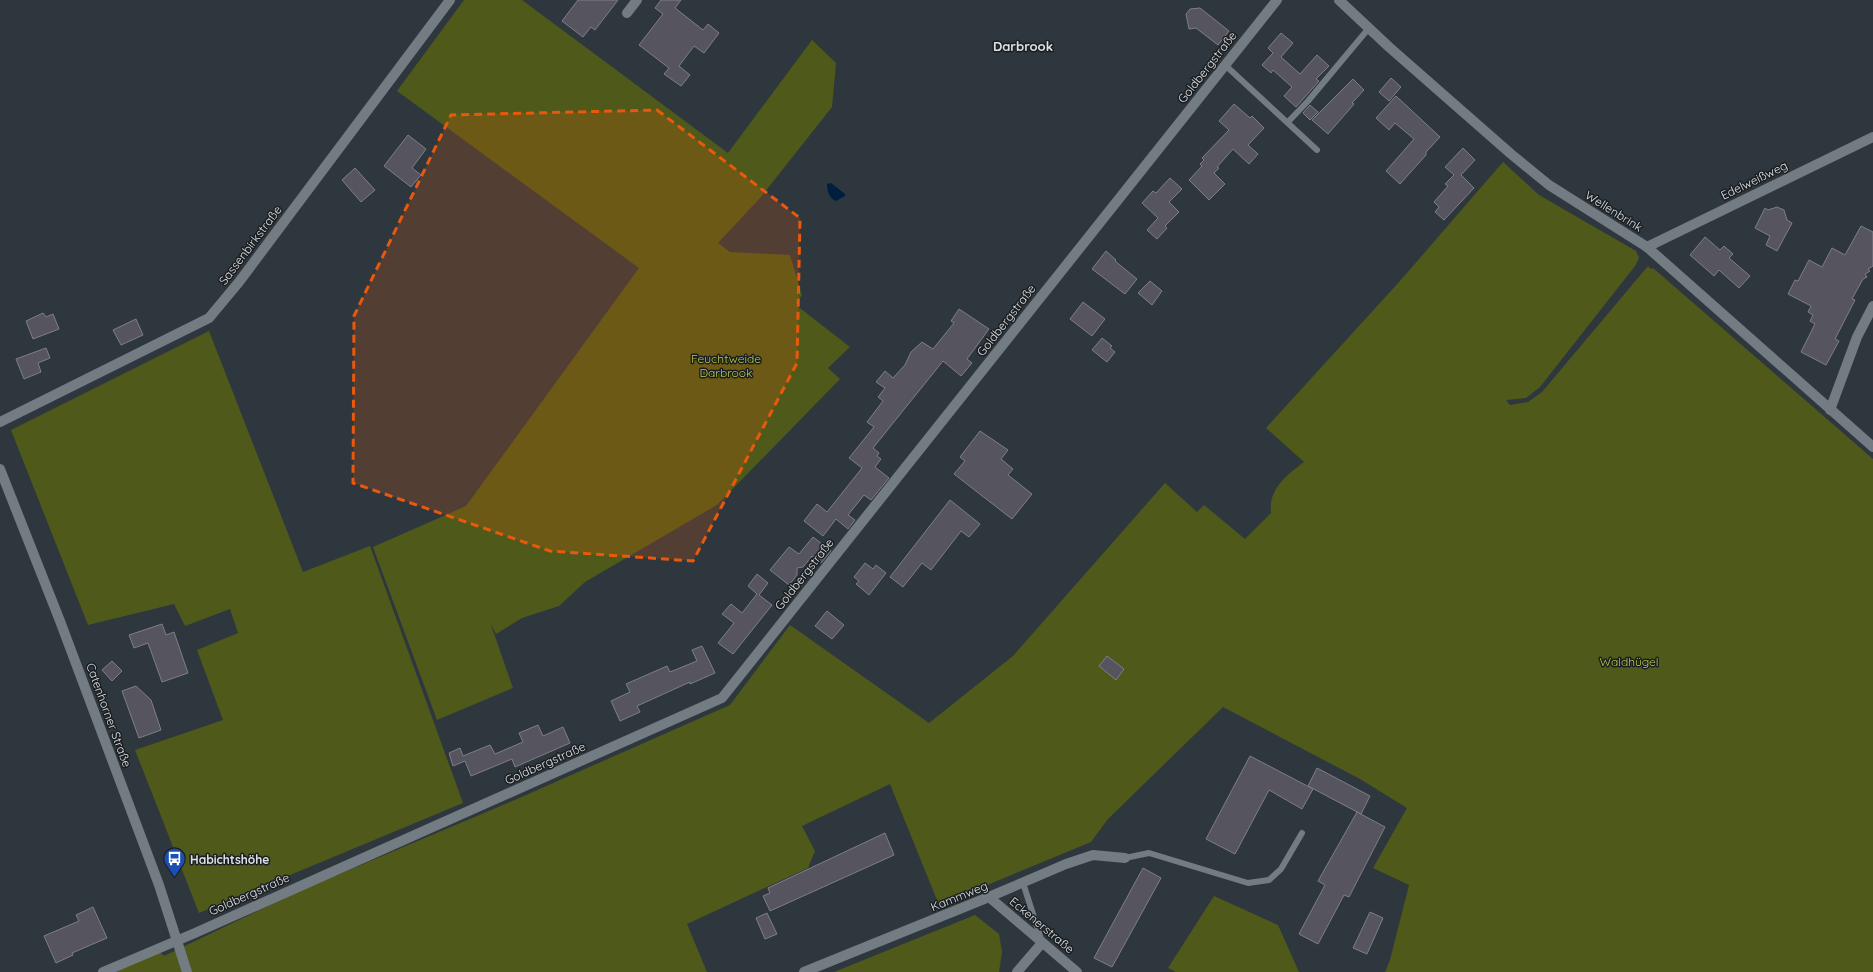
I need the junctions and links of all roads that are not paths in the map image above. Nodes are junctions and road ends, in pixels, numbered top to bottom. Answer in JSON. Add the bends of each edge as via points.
{"nodes":[{"id":1,"x":450,"y":0,"type":"edge"},
{"id":2,"x":636,"y":0,"type":"edge"},
{"id":3,"x":1277,"y":0,"type":"edge"},
{"id":4,"x":1340,"y":0,"type":"edge"},
{"id":5,"x":627,"y":13,"type":"dead end"},
{"id":6,"x":1370,"y":28,"type":"junction"},
{"id":7,"x":1225,"y":65,"type":"junction"},
{"id":8,"x":1288,"y":122,"type":"junction"},
{"id":9,"x":1873,"y":137,"type":"edge"},
{"id":10,"x":1317,"y":150,"type":"dead end"},
{"id":11,"x":1647,"y":246,"type":"junction"},
{"id":12,"x":1873,"y":306,"type":"edge"},
{"id":13,"x":1830,"y":410,"type":"junction"},
{"id":14,"x":0,"y":422,"type":"edge"},
{"id":15,"x":1873,"y":447,"type":"edge"},
{"id":16,"x":0,"y":469,"type":"edge"},
{"id":17,"x":1302,"y":832,"type":"dead end"},
{"id":18,"x":1125,"y":858,"type":"joint"},
{"id":19,"x":1023,"y":883,"type":"junction"},
{"id":20,"x":990,"y":897,"type":"junction"},
{"id":21,"x":178,"y":940,"type":"junction"},
{"id":22,"x":1042,"y":943,"type":"junction"},
{"id":23,"x":103,"y":972,"type":"edge"},
{"id":24,"x":188,"y":972,"type":"edge"},
{"id":25,"x":804,"y":972,"type":"edge"},
{"id":26,"x":1017,"y":972,"type":"edge"},
{"id":27,"x":1077,"y":972,"type":"edge"}],
"edges":[{"from":1,"to":14,"type":"street","name":"Sassenbirkstraße","via":[[239,282],[209,318]]},
{"from":2,"to":5,"type":"street"},
{"from":3,"to":7,"type":"street","name":"Goldbergstraße"},
{"from":4,"to":6,"type":"street","name":"Wellenbrink"},
{"from":6,"to":8,"type":"lane"},
{"from":6,"to":11,"type":"street","name":"Wellenbrink","via":[[1549,185]]},
{"from":7,"to":8,"type":"lane"},
{"from":7,"to":21,"type":"street","name":"Goldbergstraße","via":[[722,698]]},
{"from":8,"to":10,"type":"lane"},
{"from":9,"to":11,"type":"street","name":"Edelweißweg"},
{"from":11,"to":13,"type":"street","name":"Wellenbrink"},
{"from":12,"to":13,"type":"street","via":[[1857,337]]},
{"from":13,"to":15,"type":"street","name":"Wellenbrink"},
{"from":16,"to":21,"type":"street","name":"Catenhorner Straße","via":[[60,621]]},
{"from":17,"to":18,"type":"lane","via":[[1281,869],[1269,880],[1248,883],[1149,853]]},
{"from":18,"to":19,"type":"street","name":"Kammweg","via":[[1093,855]]},
{"from":19,"to":20,"type":"street","name":"Kammweg"},
{"from":19,"to":22,"type":"lane"},
{"from":20,"to":22,"type":"street","name":"Eckenerstraße"},
{"from":20,"to":25,"type":"street","name":"Kammweg"},
{"from":21,"to":23,"type":"street"},
{"from":21,"to":24,"type":"street","name":"Catenhorner Straße"},
{"from":22,"to":26,"type":"street"},
{"from":22,"to":27,"type":"street","name":"Eckenerstraße"}]}
